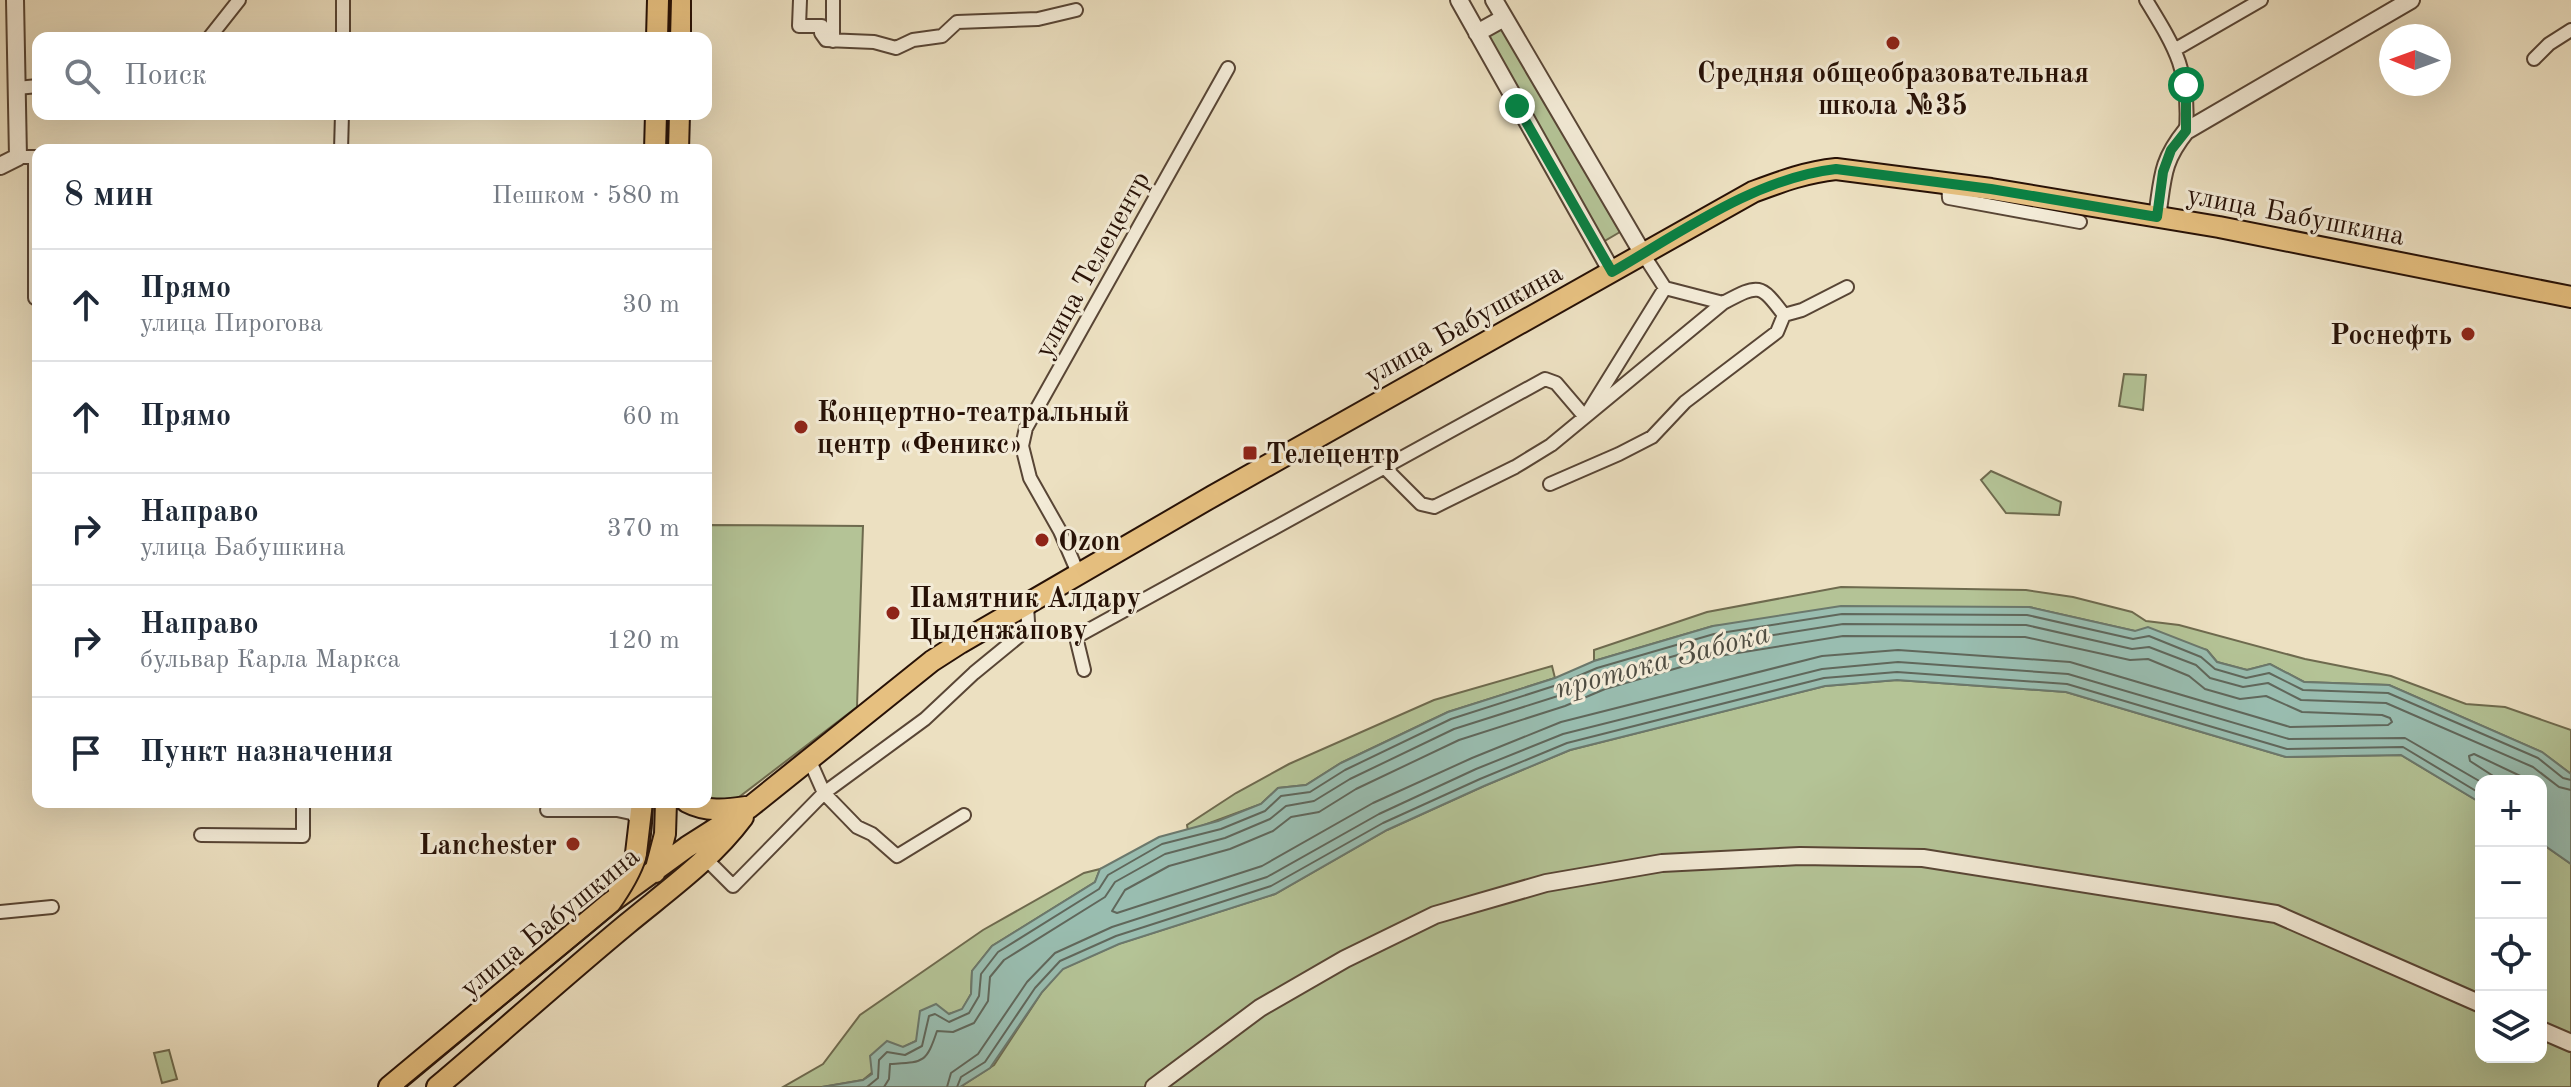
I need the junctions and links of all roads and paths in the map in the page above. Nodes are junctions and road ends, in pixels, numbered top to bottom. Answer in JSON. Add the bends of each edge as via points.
{"nodes":[{"id":1,"x":239,"y":0,"type":"edge"},
{"id":2,"x":343,"y":0,"type":"edge"},
{"id":3,"x":658,"y":0,"type":"edge"},
{"id":4,"x":680,"y":0,"type":"edge"},
{"id":5,"x":800,"y":0,"type":"edge"},
{"id":6,"x":833,"y":0,"type":"edge"},
{"id":7,"x":1459,"y":0,"type":"edge"},
{"id":8,"x":1494,"y":0,"type":"edge"},
{"id":9,"x":2146,"y":0,"type":"edge"},
{"id":10,"x":2261,"y":0,"type":"edge"},
{"id":11,"x":2411,"y":0,"type":"edge"},
{"id":12,"x":15,"y":2,"type":"edge"},
{"id":13,"x":1076,"y":10,"type":"dead end"},
{"id":14,"x":1504,"y":18,"type":"junction"},
{"id":15,"x":827,"y":26,"type":"junction"},
{"id":16,"x":2571,"y":30,"type":"edge"},
{"id":17,"x":214,"y":32,"type":"edge"},
{"id":18,"x":343,"y":32,"type":"edge"},
{"id":19,"x":657,"y":32,"type":"edge"},
{"id":20,"x":680,"y":32,"type":"edge"},
{"id":21,"x":1477,"y":33,"type":"junction"},
{"id":22,"x":2176,"y":49,"type":"junction"},
{"id":23,"x":2534,"y":59,"type":"dead end"},
{"id":24,"x":1228,"y":68,"type":"dead end"},
{"id":25,"x":32,"y":87,"type":"edge"},
{"id":26,"x":17,"y":88,"type":"junction"},
{"id":27,"x":342,"y":120,"type":"edge"},
{"id":28,"x":656,"y":120,"type":"edge"},
{"id":29,"x":679,"y":120,"type":"edge"},
{"id":30,"x":2186,"y":131,"type":"junction"},
{"id":31,"x":341,"y":144,"type":"edge"},
{"id":32,"x":655,"y":144,"type":"edge"},
{"id":33,"x":678,"y":144,"type":"edge"},
{"id":34,"x":18,"y":157,"type":"junction"},
{"id":35,"x":32,"y":157,"type":"edge"},
{"id":36,"x":0,"y":166,"type":"edge"},
{"id":37,"x":1948,"y":183,"type":"junction"},
{"id":38,"x":2157,"y":217,"type":"junction"},
{"id":39,"x":2080,"y":222,"type":"dead end"},
{"id":40,"x":1643,"y":254,"type":"junction"},
{"id":41,"x":1612,"y":272,"type":"junction"},
{"id":42,"x":1847,"y":287,"type":"dead end"},
{"id":43,"x":1665,"y":288,"type":"junction"},
{"id":44,"x":2571,"y":297,"type":"edge"},
{"id":45,"x":1723,"y":303,"type":"junction"},
{"id":46,"x":1784,"y":315,"type":"junction"},
{"id":47,"x":1585,"y":417,"type":"junction"},
{"id":48,"x":1384,"y":467,"type":"junction"},
{"id":49,"x":1550,"y":484,"type":"dead end"},
{"id":50,"x":1078,"y":573,"type":"junction"},
{"id":51,"x":1027,"y":605,"type":"junction"},
{"id":52,"x":1084,"y":670,"type":"dead end"},
{"id":53,"x":809,"y":759,"type":"junction"},
{"id":54,"x":824,"y":793,"type":"junction"},
{"id":55,"x":750,"y":807,"type":"junction"},
{"id":56,"x":303,"y":808,"type":"edge"},
{"id":57,"x":666,"y":808,"type":"edge"},
{"id":58,"x":706,"y":808,"type":"edge"},
{"id":59,"x":547,"y":810,"type":"dead end"},
{"id":60,"x":642,"y":814,"type":"edge"},
{"id":61,"x":964,"y":815,"type":"dead end"},
{"id":62,"x":665,"y":834,"type":"junction"},
{"id":63,"x":201,"y":835,"type":"dead end"},
{"id":64,"x":687,"y":847,"type":"junction"},
{"id":65,"x":706,"y":859,"type":"junction"},
{"id":66,"x":657,"y":869,"type":"junction"},
{"id":67,"x":610,"y":903,"type":"junction"},
{"id":68,"x":52,"y":907,"type":"dead end"},
{"id":69,"x":0,"y":912,"type":"edge"},
{"id":70,"x":626,"y":924,"type":"junction"},
{"id":71,"x":2475,"y":1001,"type":"edge"},
{"id":72,"x":2547,"y":1033,"type":"edge"},
{"id":73,"x":2571,"y":1043,"type":"edge"},
{"id":74,"x":389,"y":1087,"type":"edge"},
{"id":75,"x":437,"y":1087,"type":"edge"},
{"id":76,"x":1154,"y":1087,"type":"edge"}],
"edges":[{"from":1,"to":17,"type":"street"},
{"from":2,"to":18,"type":"street"},
{"from":3,"to":19,"type":"main road"},
{"from":4,"to":20,"type":"main road"},
{"from":5,"to":15,"type":"street","via":[[799,26]]},
{"from":6,"to":15,"type":"street"},
{"from":7,"to":21,"type":"street"},
{"from":8,"to":14,"type":"street"},
{"from":9,"to":22,"type":"street"},
{"from":10,"to":22,"type":"street"},
{"from":11,"to":30,"type":"street"},
{"from":12,"to":26,"type":"street"},
{"from":13,"to":15,"type":"street","via":[[1038,19],[957,22],[942,36],[896,48],[826,40],[821,33]]},
{"from":14,"to":21,"type":"street"},
{"from":14,"to":40,"type":"street"},
{"from":16,"to":23,"type":"street"},
{"from":21,"to":41,"type":"street"},
{"from":22,"to":30,"type":"street","via":[[2186,85]]},
{"from":24,"to":50,"type":"street","name":"улица Телецентр","via":[[1026,428],[1022,446],[1030,478]]},
{"from":25,"to":26,"type":"street"},
{"from":26,"to":34,"type":"street"},
{"from":27,"to":31,"type":"street"},
{"from":28,"to":32,"type":"main road"},
{"from":29,"to":33,"type":"main road"},
{"from":30,"to":38,"type":"street","via":[[2167,161]]},
{"from":34,"to":35,"type":"street"},
{"from":34,"to":36,"type":"street"},
{"from":37,"to":38,"type":"main road","name":"улица Бабушкина"},
{"from":37,"to":39,"type":"street","via":[[1949,198]]},
{"from":37,"to":40,"type":"main road","name":"улица Бабушкина","via":[[1855,170],[1817,171],[1753,192]]},
{"from":38,"to":44,"type":"main road","name":"улица Бабушкина"},
{"from":40,"to":41,"type":"main road","name":"улица Бабушкина"},
{"from":40,"to":43,"type":"street"},
{"from":41,"to":50,"type":"main road","name":"улица Бабушкина"},
{"from":42,"to":46,"type":"street"},
{"from":43,"to":45,"type":"street"},
{"from":43,"to":47,"type":"street"},
{"from":45,"to":46,"type":"street","via":[[1756,289],[1766,292]]},
{"from":45,"to":47,"type":"street"},
{"from":46,"to":49,"type":"street","via":[[1777,332],[1685,402],[1652,437]]},
{"from":47,"to":48,"type":"street","via":[[1556,383],[1545,379]]},
{"from":47,"to":48,"type":"street","via":[[1551,445],[1434,507],[1421,504]]},
{"from":48,"to":52,"type":"street","via":[[1076,637]]},
{"from":50,"to":51,"type":"main road","name":"улица Бабушкина"},
{"from":51,"to":53,"type":"main road","name":"улица Бабушкина","via":[[932,661]]},
{"from":51,"to":54,"type":"street","via":[[1024,632],[925,719]]},
{"from":53,"to":54,"type":"street"},
{"from":53,"to":55,"type":"main road","name":"улица Бабушкина"},
{"from":54,"to":61,"type":"street","via":[[857,827],[897,856]]},
{"from":54,"to":65,"type":"street","via":[[733,886]]},
{"from":55,"to":58,"type":"main road"},
{"from":55,"to":64,"type":"main road","name":"улица Бабушкина"},
{"from":55,"to":65,"type":"main road","name":"улица Бабушкина"},
{"from":56,"to":63,"type":"street","via":[[303,836]]},
{"from":57,"to":62,"type":"main road"},
{"from":59,"to":60,"type":"street"},
{"from":60,"to":62,"type":"main road"},
{"from":60,"to":67,"type":"main road","via":[[635,862]]},
{"from":62,"to":64,"type":"main road"},
{"from":62,"to":66,"type":"main road"},
{"from":64,"to":65,"type":"main road"},
{"from":64,"to":66,"type":"main road","name":"улица Бабушкина"},
{"from":65,"to":70,"type":"main road","name":"улица Бабушкина"},
{"from":66,"to":67,"type":"main road","name":"улица Бабушкина"},
{"from":66,"to":70,"type":"main road"},
{"from":67,"to":74,"type":"main road","name":"улица Бабушкина"},
{"from":68,"to":69,"type":"street"},
{"from":70,"to":75,"type":"main road","name":"улица Бабушкина"},
{"from":71,"to":76,"type":"street","via":[[2276,914],[1923,858],[1800,856],[1662,863],[1546,883],[1435,915],[1260,1008]]},
{"from":72,"to":73,"type":"street"}]}
